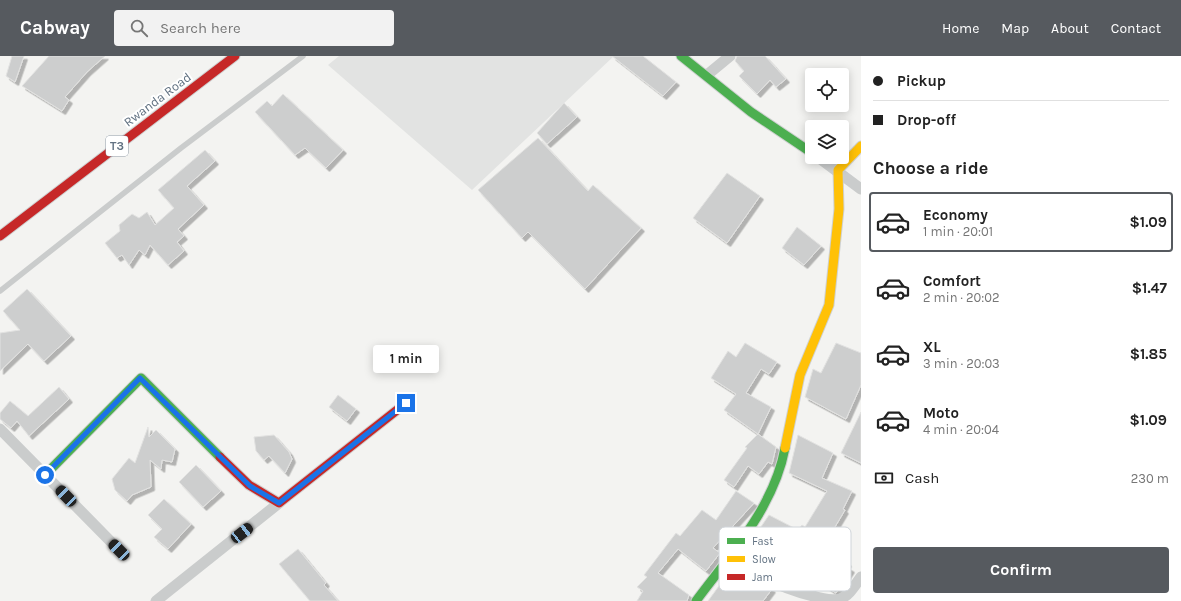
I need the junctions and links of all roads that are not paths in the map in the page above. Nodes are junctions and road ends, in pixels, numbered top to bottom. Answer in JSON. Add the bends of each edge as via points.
{"nodes":[{"id":1,"x":235,"y":56,"type":"edge"},
{"id":2,"x":303,"y":56,"type":"edge"},
{"id":3,"x":681,"y":56,"type":"edge"},
{"id":4,"x":730,"y":56,"type":"edge"},
{"id":5,"x":706,"y":75,"type":"junction"},
{"id":6,"x":861,"y":146,"type":"edge"},
{"id":7,"x":805,"y":148,"type":"edge"},
{"id":8,"x":829,"y":164,"type":"edge"},
{"id":9,"x":838,"y":170,"type":"junction"},
{"id":10,"x":861,"y":189,"type":"edge"},
{"id":11,"x":0,"y":236,"type":"edge"},
{"id":12,"x":0,"y":291,"type":"edge"},
{"id":13,"x":406,"y":403,"type":"dead end"},
{"id":14,"x":0,"y":429,"type":"edge"},
{"id":15,"x":45,"y":475,"type":"junction"},
{"id":16,"x":279,"y":503,"type":"junction"},
{"id":17,"x":751,"y":527,"type":"edge"},
{"id":18,"x":119,"y":550,"type":"dead end"},
{"id":19,"x":719,"y":569,"type":"edge"},
{"id":20,"x":861,"y":577,"type":"edge"},
{"id":21,"x":796,"y":591,"type":"edge"},
{"id":22,"x":156,"y":601,"type":"edge"},
{"id":23,"x":696,"y":601,"type":"edge"}],
"edges":[{"from":1,"to":11,"type":"main road","name":"Rwanda Road","number":"T3"},
{"from":2,"to":12,"type":"lane","via":[[181,148]]},
{"from":3,"to":5,"type":"main road"},
{"from":4,"to":5,"type":"street"},
{"from":5,"to":7,"type":"main road","via":[[751,112]]},
{"from":6,"to":9,"type":"main road"},
{"from":8,"to":9,"type":"street"},
{"from":9,"to":10,"type":"street"},
{"from":9,"to":17,"type":"main road","via":[[839,209],[828,305],[800,374],[782,466],[770,494]]},
{"from":13,"to":16,"type":"main road"},
{"from":14,"to":15,"type":"street"},
{"from":15,"to":16,"type":"main road","via":[[140,378],[250,486]]},
{"from":15,"to":18,"type":"street"},
{"from":16,"to":22,"type":"street"},
{"from":19,"to":23,"type":"main road"},
{"from":20,"to":21,"type":"street","via":[[851,592],[841,599],[830,600]]}]}
